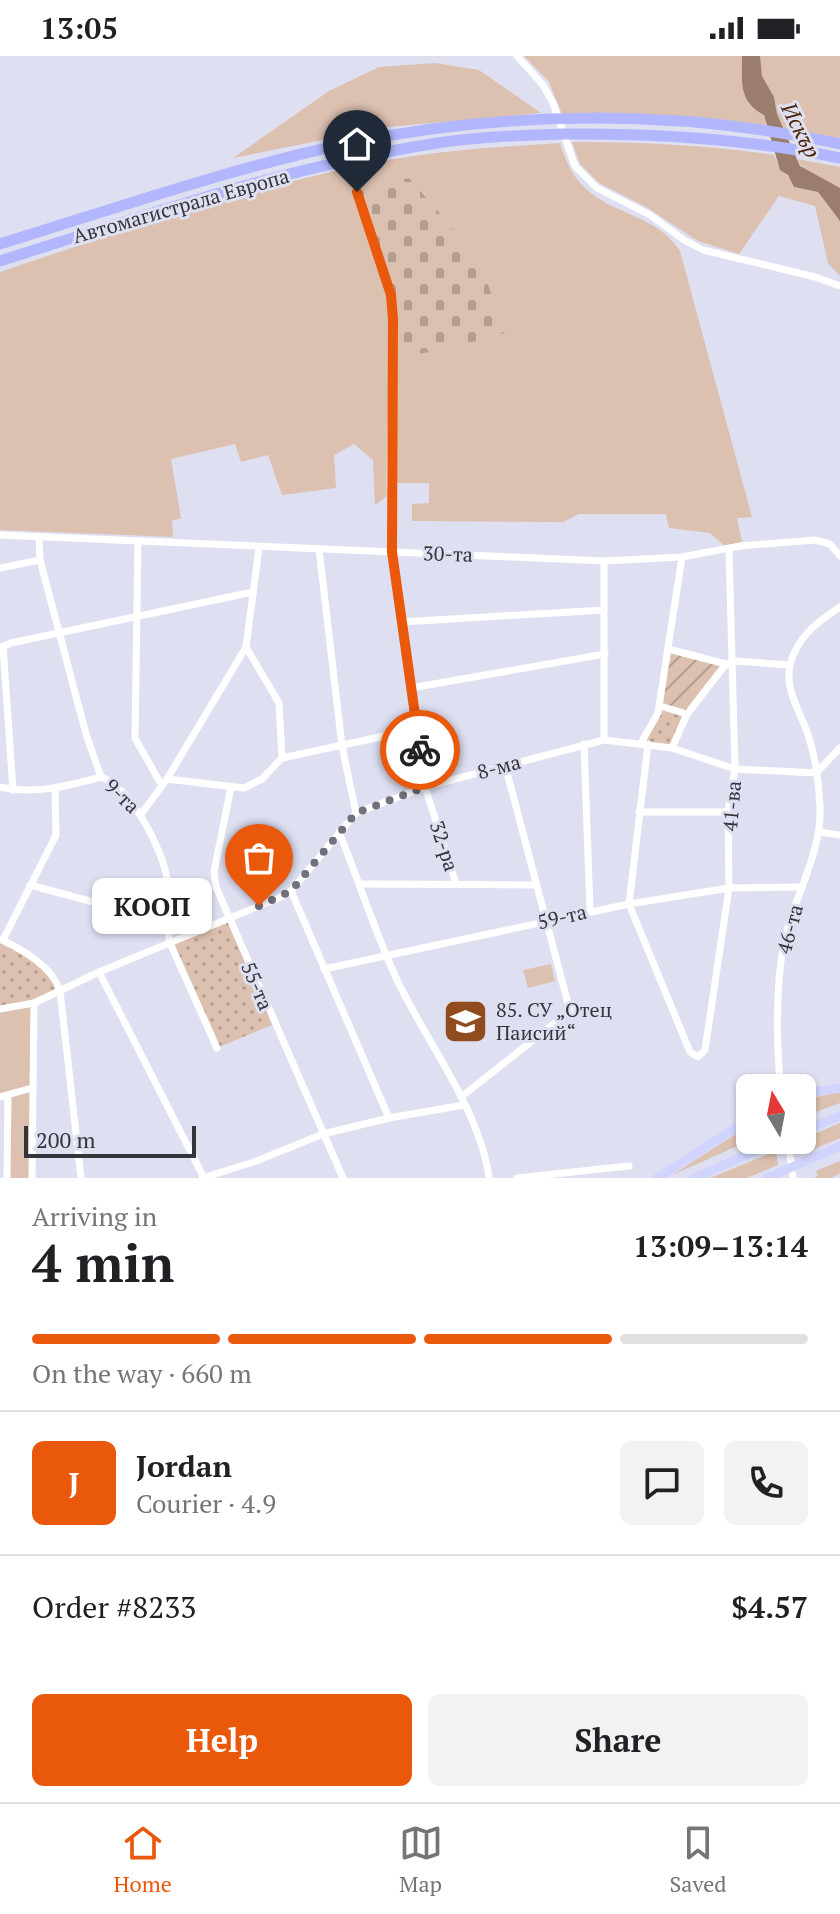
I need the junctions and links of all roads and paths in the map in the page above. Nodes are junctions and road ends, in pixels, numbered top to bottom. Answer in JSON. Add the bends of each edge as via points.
{"nodes":[{"id":1,"x":517,"y":56,"type":"edge"},
{"id":2,"x":840,"y":144,"type":"edge"},
{"id":3,"x":840,"y":158,"type":"edge"},
{"id":4,"x":357,"y":192,"type":"dead end"},
{"id":5,"x":0,"y":244,"type":"edge"},
{"id":6,"x":0,"y":261,"type":"edge"},
{"id":7,"x":840,"y":286,"type":"edge"},
{"id":8,"x":0,"y":535,"type":"edge"},
{"id":9,"x":39,"y":538,"type":"junction"},
{"id":10,"x":138,"y":541,"type":"junction"},
{"id":11,"x":259,"y":548,"type":"junction"},
{"id":12,"x":319,"y":549,"type":"junction"},
{"id":13,"x":729,"y":550,"type":"junction"},
{"id":14,"x":392,"y":552,"type":"junction"},
{"id":15,"x":840,"y":556,"type":"edge"},
{"id":16,"x":682,"y":557,"type":"junction"},
{"id":17,"x":40,"y":560,"type":"junction"},
{"id":18,"x":604,"y":561,"type":"junction"},
{"id":19,"x":0,"y":568,"type":"edge"},
{"id":20,"x":253,"y":592,"type":"junction"},
{"id":21,"x":840,"y":607,"type":"edge"},
{"id":22,"x":604,"y":610,"type":"junction"},
{"id":23,"x":138,"y":617,"type":"junction"},
{"id":24,"x":401,"y":622,"type":"junction"},
{"id":25,"x":59,"y":634,"type":"junction"},
{"id":26,"x":2,"y":647,"type":"edge"},
{"id":27,"x":246,"y":647,"type":"junction"},
{"id":28,"x":668,"y":649,"type":"junction"},
{"id":29,"x":605,"y":654,"type":"junction"},
{"id":30,"x":729,"y":663,"type":"junction"},
{"id":31,"x":790,"y":665,"type":"junction"},
{"id":32,"x":411,"y":688,"type":"junction"},
{"id":33,"x":660,"y":706,"type":"junction"},
{"id":34,"x":687,"y":714,"type":"junction"},
{"id":35,"x":417,"y":729,"type":"junction"},
{"id":36,"x":604,"y":740,"type":"junction"},
{"id":37,"x":584,"y":744,"type":"junction"},
{"id":38,"x":645,"y":744,"type":"junction"},
{"id":39,"x":342,"y":746,"type":"junction"},
{"id":40,"x":672,"y":748,"type":"junction"},
{"id":41,"x":840,"y":748,"type":"edge"},
{"id":42,"x":282,"y":758,"type":"junction"},
{"id":43,"x":505,"y":765,"type":"junction"},
{"id":44,"x":735,"y":769,"type":"junction"},
{"id":45,"x":816,"y":773,"type":"junction"},
{"id":46,"x":101,"y":777,"type":"junction"},
{"id":47,"x":165,"y":782,"type":"junction"},
{"id":48,"x":0,"y":787,"type":"edge"},
{"id":49,"x":425,"y":787,"type":"junction"},
{"id":50,"x":55,"y":789,"type":"junction"},
{"id":51,"x":13,"y":790,"type":"junction"},
{"id":52,"x":230,"y":791,"type":"junction"},
{"id":53,"x":639,"y":812,"type":"junction"},
{"id":54,"x":728,"y":812,"type":"junction"},
{"id":55,"x":142,"y":813,"type":"junction"},
{"id":56,"x":356,"y":813,"type":"junction"},
{"id":57,"x":339,"y":832,"type":"junction"},
{"id":58,"x":819,"y":832,"type":"junction"},
{"id":59,"x":840,"y":835,"type":"edge"},
{"id":60,"x":360,"y":884,"type":"junction"},
{"id":61,"x":456,"y":884,"type":"junction"},
{"id":62,"x":30,"y":885,"type":"junction"},
{"id":63,"x":536,"y":885,"type":"junction"},
{"id":64,"x":802,"y":887,"type":"junction"},
{"id":65,"x":729,"y":888,"type":"junction"},
{"id":66,"x":291,"y":891,"type":"junction"},
{"id":67,"x":629,"y":904,"type":"junction"},
{"id":68,"x":590,"y":910,"type":"junction"},
{"id":69,"x":228,"y":919,"type":"junction"},
{"id":70,"x":546,"y":921,"type":"junction"},
{"id":71,"x":167,"y":930,"type":"junction"},
{"id":72,"x":2,"y":940,"type":"edge"},
{"id":73,"x":170,"y":943,"type":"junction"},
{"id":74,"x":387,"y":956,"type":"junction"},
{"id":75,"x":324,"y":969,"type":"junction"},
{"id":76,"x":99,"y":972,"type":"junction"},
{"id":77,"x":60,"y":991,"type":"junction"},
{"id":78,"x":34,"y":1003,"type":"junction"},
{"id":79,"x":0,"y":1009,"type":"edge"},
{"id":80,"x":217,"y":1048,"type":"dead end"},
{"id":81,"x":781,"y":1074,"type":"edge"},
{"id":82,"x":32,"y":1088,"type":"junction"},
{"id":83,"x":840,"y":1088,"type":"edge"},
{"id":84,"x":816,"y":1092,"type":"edge"},
{"id":85,"x":4,"y":1096,"type":"edge"},
{"id":86,"x":463,"y":1101,"type":"junction"},
{"id":87,"x":840,"y":1116,"type":"edge"},
{"id":88,"x":389,"y":1118,"type":"junction"},
{"id":89,"x":816,"y":1125,"type":"edge"},
{"id":90,"x":736,"y":1128,"type":"edge"},
{"id":91,"x":323,"y":1134,"type":"junction"},
{"id":92,"x":840,"y":1146,"type":"edge"},
{"id":93,"x":748,"y":1154,"type":"edge"},
{"id":94,"x":790,"y":1154,"type":"edge"},
{"id":95,"x":629,"y":1166,"type":"dead end"},
{"id":96,"x":7,"y":1178,"type":"edge"},
{"id":97,"x":32,"y":1178,"type":"edge"},
{"id":98,"x":81,"y":1178,"type":"edge"},
{"id":99,"x":203,"y":1178,"type":"edge"},
{"id":100,"x":343,"y":1178,"type":"edge"},
{"id":101,"x":489,"y":1178,"type":"edge"},
{"id":102,"x":517,"y":1178,"type":"edge"},
{"id":103,"x":657,"y":1178,"type":"edge"},
{"id":104,"x":694,"y":1178,"type":"edge"},
{"id":105,"x":767,"y":1178,"type":"edge"},
{"id":106,"x":793,"y":1178,"type":"edge"}],
"edges":[{"from":1,"to":7,"type":"street","via":[[553,103],[575,166],[597,188],[703,250]]},
{"from":2,"to":5,"type":"highway","name":"Автомагистрала Европа","via":[[669,121],[529,120],[433,129],[344,144],[231,173]]},
{"from":3,"to":6,"type":"highway","name":"Автомагистрала Европа","via":[[729,141],[608,134],[434,143],[245,185]]},
{"from":4,"to":14,"type":"street","name":"32-ра","via":[[391,295]]},
{"from":8,"to":9,"type":"street","name":"30-та"},
{"from":9,"to":10,"type":"street","name":"30-та"},
{"from":9,"to":17,"type":"street","name":"9-та"},
{"from":10,"to":11,"type":"street","name":"30-та"},
{"from":10,"to":23,"type":"street"},
{"from":11,"to":12,"type":"street","name":"30-та"},
{"from":11,"to":20,"type":"street"},
{"from":12,"to":14,"type":"street","name":"30-та"},
{"from":12,"to":39,"type":"street"},
{"from":13,"to":15,"type":"street","name":"30-та","via":[[815,540],[830,544]]},
{"from":13,"to":16,"type":"street","name":"30-та"},
{"from":13,"to":30,"type":"street","name":"41-ва"},
{"from":14,"to":18,"type":"street","name":"30-та"},
{"from":14,"to":24,"type":"street","name":"32-ра"},
{"from":16,"to":18,"type":"street","name":"30-та"},
{"from":16,"to":28,"type":"street"},
{"from":17,"to":19,"type":"street"},
{"from":17,"to":25,"type":"street","name":"9-та"},
{"from":18,"to":22,"type":"street"},
{"from":20,"to":23,"type":"street"},
{"from":20,"to":27,"type":"street"},
{"from":21,"to":31,"type":"street","via":[[812,626]]},
{"from":22,"to":24,"type":"street"},
{"from":22,"to":29,"type":"street"},
{"from":23,"to":25,"type":"street"},
{"from":23,"to":47,"type":"street","via":[[135,738]]},
{"from":24,"to":32,"type":"street","name":"32-ра"},
{"from":25,"to":26,"type":"street"},
{"from":25,"to":46,"type":"street","name":"9-та"},
{"from":26,"to":51,"type":"street"},
{"from":27,"to":42,"type":"street","via":[[279,703]]},
{"from":27,"to":47,"type":"street"},
{"from":28,"to":30,"type":"street"},
{"from":28,"to":33,"type":"street"},
{"from":29,"to":32,"type":"street"},
{"from":29,"to":36,"type":"street"},
{"from":30,"to":31,"type":"street"},
{"from":30,"to":34,"type":"street"},
{"from":30,"to":44,"type":"street","name":"41-ва"},
{"from":31,"to":45,"type":"street","name":"46-та","via":[[788,682]]},
{"from":32,"to":35,"type":"street","name":"32-ра"},
{"from":33,"to":34,"type":"street"},
{"from":33,"to":38,"type":"street"},
{"from":34,"to":40,"type":"street"},
{"from":35,"to":39,"type":"street"},
{"from":35,"to":49,"type":"street","name":"32-ра"},
{"from":36,"to":37,"type":"street","name":"8-ма"},
{"from":36,"to":38,"type":"street","name":"8-ма"},
{"from":37,"to":43,"type":"street","name":"8-ма"},
{"from":37,"to":68,"type":"street"},
{"from":38,"to":40,"type":"street","name":"8-ма"},
{"from":38,"to":53,"type":"street"},
{"from":39,"to":42,"type":"street"},
{"from":39,"to":56,"type":"street"},
{"from":40,"to":44,"type":"street","name":"8-ма"},
{"from":41,"to":45,"type":"street"},
{"from":42,"to":52,"type":"street","via":[[262,779]]},
{"from":43,"to":49,"type":"street","name":"8-ма"},
{"from":43,"to":63,"type":"street"},
{"from":44,"to":45,"type":"street","name":"8-ма"},
{"from":44,"to":54,"type":"street","name":"41-ва"},
{"from":45,"to":58,"type":"street","name":"46-та"},
{"from":46,"to":50,"type":"street"},
{"from":46,"to":55,"type":"street","name":"9-та"},
{"from":47,"to":52,"type":"street"},
{"from":47,"to":55,"type":"street"},
{"from":48,"to":51,"type":"street"},
{"from":49,"to":56,"type":"street","name":"8-ма"},
{"from":49,"to":61,"type":"street","name":"32-ра"},
{"from":50,"to":51,"type":"street"},
{"from":50,"to":62,"type":"street","via":[[56,835]]},
{"from":52,"to":69,"type":"street","name":"55-та","via":[[214,872]]},
{"from":53,"to":54,"type":"street"},
{"from":53,"to":67,"type":"street"},
{"from":54,"to":65,"type":"street","name":"41-ва"},
{"from":55,"to":71,"type":"street","name":"9-та","via":[[167,877]]},
{"from":56,"to":57,"type":"street","name":"8-ма"},
{"from":57,"to":60,"type":"street"},
{"from":57,"to":66,"type":"street","name":"8-ма"},
{"from":58,"to":59,"type":"street"},
{"from":58,"to":64,"type":"street","name":"46-та"},
{"from":60,"to":61,"type":"street"},
{"from":60,"to":74,"type":"street"},
{"from":61,"to":63,"type":"street"},
{"from":62,"to":71,"type":"street","via":[[123,910]]},
{"from":62,"to":72,"type":"street"},
{"from":63,"to":70,"type":"street"},
{"from":64,"to":65,"type":"street","name":"59-та"},
{"from":64,"to":81,"type":"street","name":"46-та","via":[[783,947]]},
{"from":65,"to":67,"type":"street","name":"59-та"},
{"from":65,"to":67,"type":"street","name":"41-ва","via":[[705,1050],[698,1057],[690,1052]]},
{"from":66,"to":69,"type":"street","name":"8-ма"},
{"from":66,"to":75,"type":"street"},
{"from":67,"to":68,"type":"street","name":"59-та"},
{"from":68,"to":70,"type":"street","name":"59-та"},
{"from":69,"to":73,"type":"street","name":"8-ма"},
{"from":69,"to":91,"type":"street","name":"55-та"},
{"from":70,"to":74,"type":"street","name":"59-та"},
{"from":70,"to":86,"type":"street","via":[[570,1011]]},
{"from":71,"to":73,"type":"street","name":"9-та"},
{"from":72,"to":77,"type":"street","via":[[42,966]]},
{"from":73,"to":76,"type":"street","name":"8-ма"},
{"from":73,"to":80,"type":"street","name":"9-та"},
{"from":74,"to":75,"type":"street","name":"59-та"},
{"from":74,"to":86,"type":"street"},
{"from":75,"to":88,"type":"street"},
{"from":76,"to":77,"type":"street","name":"8-ма"},
{"from":76,"to":99,"type":"street"},
{"from":77,"to":78,"type":"street","name":"8-ма"},
{"from":77,"to":98,"type":"street"},
{"from":78,"to":79,"type":"street","name":"8-ма"},
{"from":78,"to":82,"type":"street"},
{"from":82,"to":85,"type":"street"},
{"from":82,"to":97,"type":"street"},
{"from":83,"to":84,"type":"main road"},
{"from":85,"to":96,"type":"street"},
{"from":86,"to":88,"type":"street"},
{"from":86,"to":101,"type":"street","via":[[482,1141]]},
{"from":87,"to":89,"type":"main road"},
{"from":88,"to":91,"type":"street"},
{"from":90,"to":103,"type":"main road"},
{"from":91,"to":99,"type":"street"},
{"from":91,"to":100,"type":"street","name":"55-та"},
{"from":92,"to":105,"type":"main road"},
{"from":93,"to":104,"type":"main road"},
{"from":94,"to":106,"type":"street"},
{"from":95,"to":102,"type":"street"}]}
